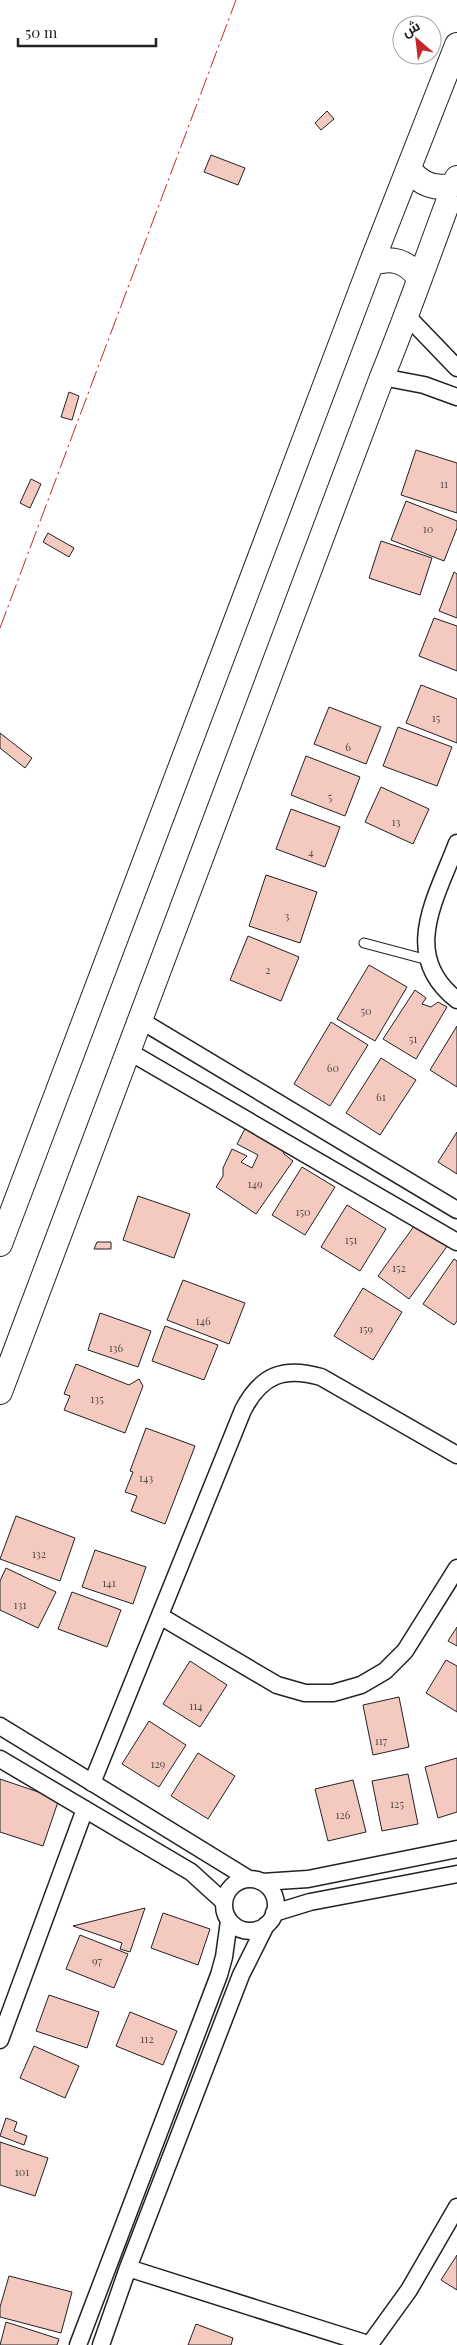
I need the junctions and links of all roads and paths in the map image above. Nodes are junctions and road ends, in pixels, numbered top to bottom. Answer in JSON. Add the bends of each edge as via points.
{"nodes":[{"id":1,"x":457,"y":45,"type":"edge"},
{"id":2,"x":410,"y":170,"type":"junction"},
{"id":3,"x":456,"y":182,"type":"edge"},
{"id":4,"x":371,"y":264,"type":"junction"},
{"id":5,"x":419,"y":278,"type":"junction"},
{"id":6,"x":407,"y":316,"type":"junction"},
{"id":7,"x":457,"y":368,"type":"edge"},
{"id":8,"x":382,"y":377,"type":"junction"},
{"id":9,"x":457,"y":397,"type":"edge"},
{"id":10,"x":457,"y":843,"type":"edge"},
{"id":11,"x":364,"y":943,"type":"dead end"},
{"id":12,"x":428,"y":960,"type":"junction"},
{"id":13,"x":457,"y":1000,"type":"edge"},
{"id":14,"x":140,"y":1020,"type":"junction"},
{"id":15,"x":128,"y":1051,"type":"junction"},
{"id":16,"x":382,"y":1165,"type":"junction"},
{"id":17,"x":367,"y":1190,"type":"junction"},
{"id":18,"x":457,"y":1210,"type":"edge"},
{"id":19,"x":457,"y":1242,"type":"edge"},
{"id":20,"x":0,"y":1244,"type":"edge"},
{"id":21,"x":0,"y":1392,"type":"edge"},
{"id":22,"x":457,"y":1455,"type":"edge"},
{"id":23,"x":457,"y":1568,"type":"edge"},
{"id":24,"x":160,"y":1616,"type":"junction"},
{"id":25,"x":0,"y":1726,"type":"edge"},
{"id":26,"x":0,"y":1759,"type":"edge"},
{"id":27,"x":92,"y":1783,"type":"junction"},
{"id":28,"x":85,"y":1809,"type":"junction"},
{"id":29,"x":457,"y":1849,"type":"edge"},
{"id":30,"x":457,"y":1874,"type":"edge"},
{"id":31,"x":256,"y":1881,"type":"junction"},
{"id":32,"x":224,"y":1902,"type":"junction"},
{"id":33,"x":270,"y":1919,"type":"junction"},
{"id":34,"x":229,"y":1920,"type":"junction"},
{"id":35,"x":0,"y":2040,"type":"edge"},
{"id":36,"x":457,"y":2207,"type":"edge"},
{"id":37,"x":128,"y":2268,"type":"junction"},
{"id":38,"x":78,"y":2345,"type":"edge"},
{"id":39,"x":101,"y":2345,"type":"edge"},
{"id":40,"x":370,"y":2345,"type":"edge"}],
"edges":[{"from":1,"to":2,"type":"street"},
{"from":2,"to":3,"type":"street","via":[[429,186],[446,188]]},
{"from":2,"to":4,"type":"street"},
{"from":3,"to":5,"type":"street"},
{"from":4,"to":5,"type":"street","via":[[380,260],[398,261]]},
{"from":4,"to":20,"type":"street"},
{"from":5,"to":6,"type":"street"},
{"from":6,"to":7,"type":"street"},
{"from":6,"to":8,"type":"street"},
{"from":8,"to":9,"type":"street","via":[[424,385]]},
{"from":8,"to":14,"type":"street"},
{"from":10,"to":12,"type":"street","via":[[426,927]]},
{"from":11,"to":12,"type":"lane"},
{"from":12,"to":13,"type":"street","via":[[436,977]]},
{"from":14,"to":15,"type":"street"},
{"from":14,"to":16,"type":"street"},
{"from":15,"to":17,"type":"street"},
{"from":15,"to":21,"type":"street"},
{"from":16,"to":17,"type":"street"},
{"from":16,"to":18,"type":"street"},
{"from":17,"to":19,"type":"street"},
{"from":22,"to":24,"type":"street","via":[[321,1377],[303,1372],[284,1372],[266,1380],[252,1393],[243,1410]]},
{"from":23,"to":24,"type":"street","via":[[406,1651],[385,1671],[360,1686],[333,1693],[305,1693],[277,1685]]},
{"from":24,"to":27,"type":"street"},
{"from":25,"to":27,"type":"street"},
{"from":26,"to":28,"type":"street"},
{"from":27,"to":31,"type":"street"},
{"from":28,"to":32,"type":"street","via":[[191,1872]]},
{"from":28,"to":35,"type":"street"},
{"from":29,"to":31,"type":"street","via":[[308,1879]]},
{"from":30,"to":33,"type":"street","via":[[310,1902]]},
{"from":31,"to":32,"type":"street","via":[[242,1880],[230,1888]]},
{"from":31,"to":33,"type":"street","via":[[274,1896]]},
{"from":32,"to":34,"type":"street"},
{"from":33,"to":34,"type":"street","via":[[251,1931],[242,1930]]},
{"from":33,"to":37,"type":"street","via":[[241,1974]]},
{"from":34,"to":38,"type":"street","via":[[219,1975]]},
{"from":36,"to":40,"type":"street","via":[[409,2290]]},
{"from":37,"to":39,"type":"street"},
{"from":37,"to":40,"type":"street"}]}
